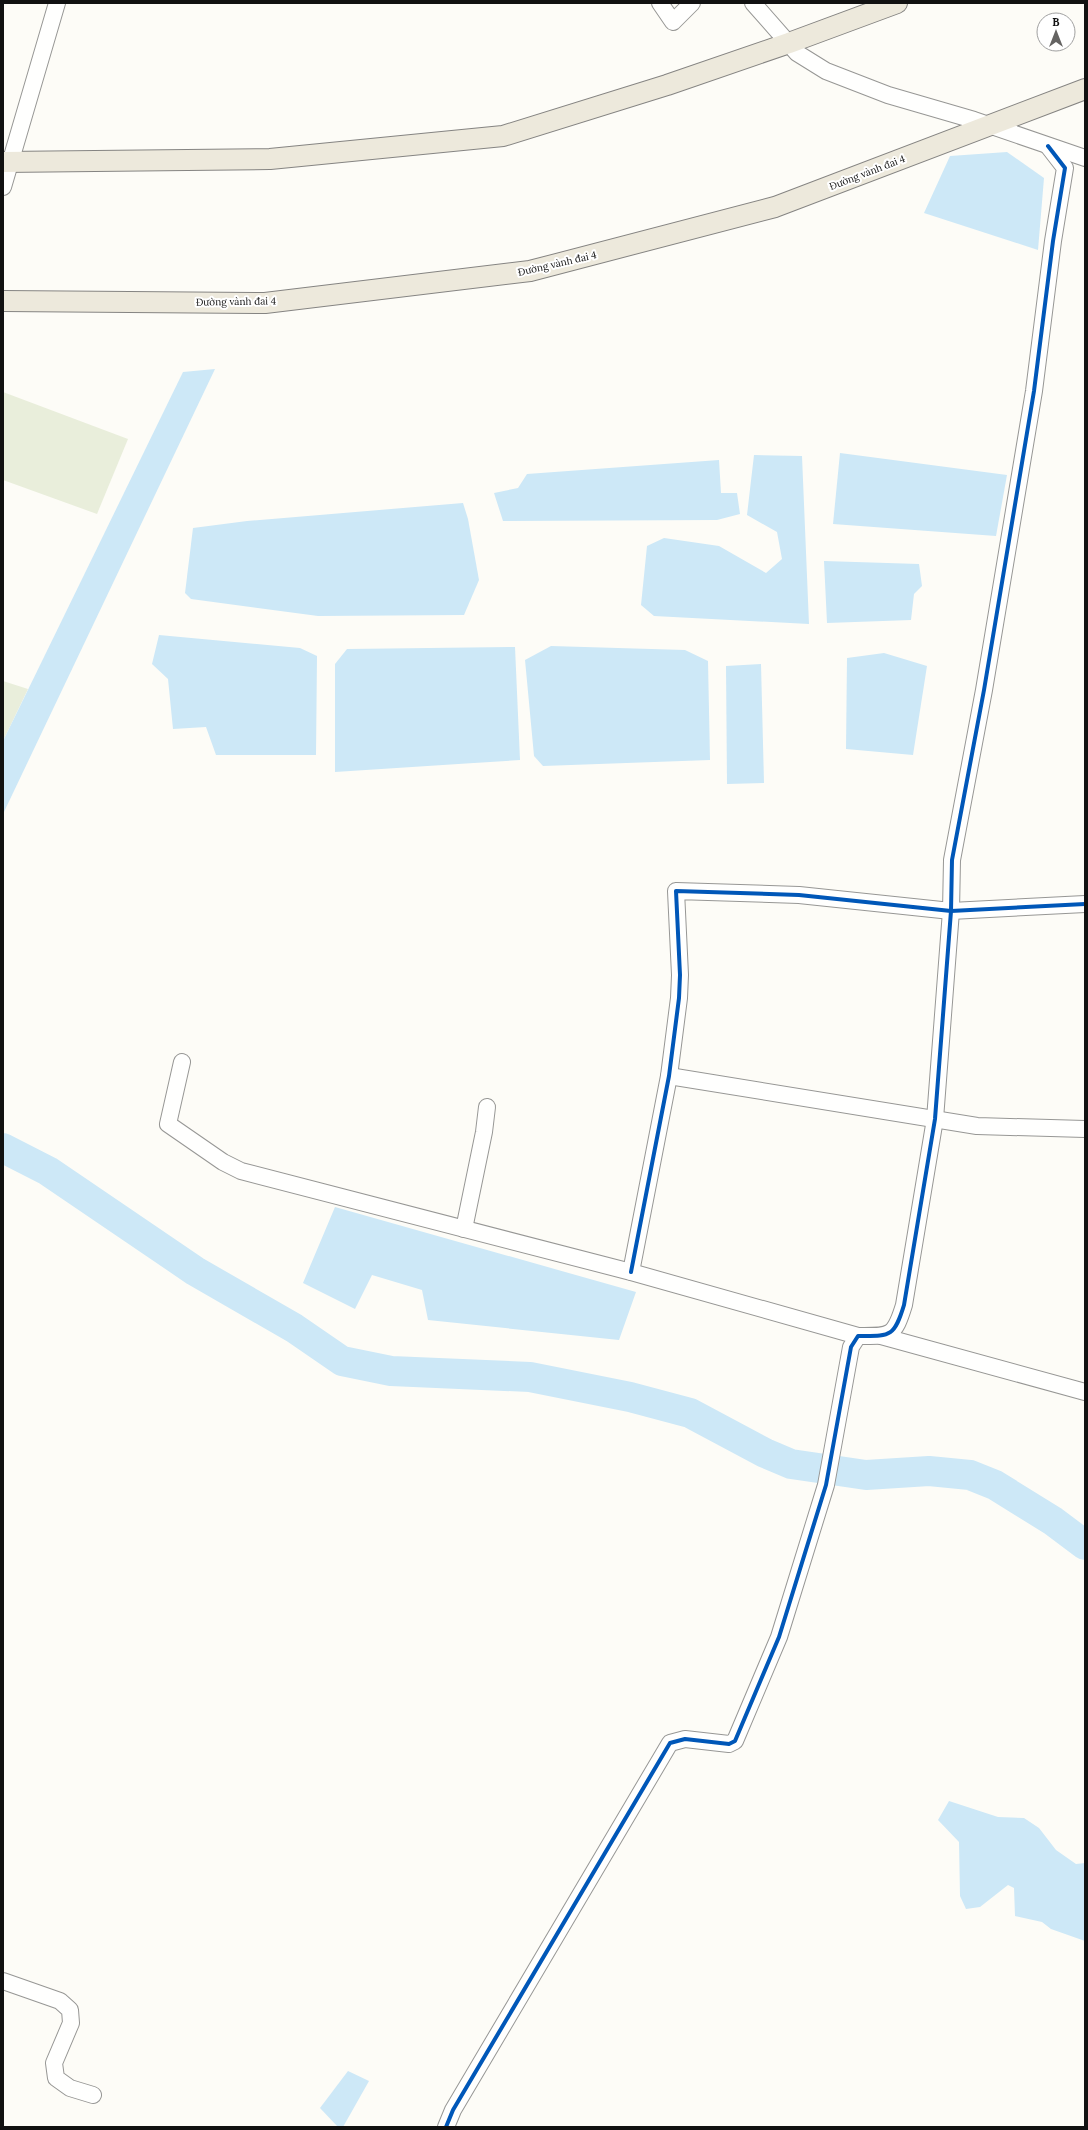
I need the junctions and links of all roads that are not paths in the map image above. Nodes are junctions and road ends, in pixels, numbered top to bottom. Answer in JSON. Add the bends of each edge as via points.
{"nodes":[{"id":1,"x":57,"y":3,"type":"edge"},
{"id":2,"x":660,"y":3,"type":"edge"},
{"id":3,"x":692,"y":3,"type":"edge"},
{"id":4,"x":753,"y":3,"type":"edge"},
{"id":5,"x":897,"y":3,"type":"edge"},
{"id":6,"x":790,"y":44,"type":"junction"},
{"id":7,"x":1085,"y":89,"type":"edge"},
{"id":8,"x":989,"y":126,"type":"junction"},
{"id":9,"x":1048,"y":146,"type":"junction"},
{"id":10,"x":1085,"y":158,"type":"edge"},
{"id":11,"x":7,"y":162,"type":"edge"},
{"id":12,"x":3,"y":187,"type":"edge"},
{"id":13,"x":3,"y":301,"type":"edge"},
{"id":14,"x":1085,"y":904,"type":"edge"},
{"id":15,"x":951,"y":911,"type":"junction"},
{"id":16,"x":182,"y":1062,"type":"dead end"},
{"id":17,"x":669,"y":1076,"type":"junction"},
{"id":18,"x":487,"y":1107,"type":"dead end"},
{"id":19,"x":935,"y":1119,"type":"junction"},
{"id":20,"x":1085,"y":1129,"type":"edge"},
{"id":21,"x":464,"y":1229,"type":"junction"},
{"id":22,"x":631,"y":1272,"type":"junction"},
{"id":23,"x":858,"y":1336,"type":"junction"},
{"id":24,"x":881,"y":1336,"type":"junction"},
{"id":25,"x":1085,"y":1392,"type":"edge"},
{"id":26,"x":3,"y":1981,"type":"edge"},
{"id":27,"x":93,"y":2095,"type":"dead end"},
{"id":28,"x":446,"y":2127,"type":"edge"}],
"edges":[{"from":1,"to":11,"type":"street"},
{"from":2,"to":3,"type":"street","via":[[673,22]]},
{"from":4,"to":6,"type":"street"},
{"from":5,"to":6,"type":"main road"},
{"from":6,"to":8,"type":"street","via":[[826,72],[888,95]]},
{"from":6,"to":11,"type":"main road","via":[[504,136],[270,159]]},
{"from":7,"to":8,"type":"main road","name":"Đường vành đai 4"},
{"from":8,"to":9,"type":"street"},
{"from":8,"to":13,"type":"main road","name":"Đường vành đai 4","via":[[775,207],[530,271],[265,303]]},
{"from":9,"to":10,"type":"street"},
{"from":9,"to":15,"type":"street","via":[[1066,168],[1053,241],[1034,391],[984,690],[952,860]]},
{"from":11,"to":12,"type":"street"},
{"from":14,"to":15,"type":"street"},
{"from":15,"to":17,"type":"street","via":[[799,895],[676,891],[680,975]]},
{"from":15,"to":19,"type":"street"},
{"from":16,"to":21,"type":"street","via":[[168,1124],[223,1162],[241,1171]]},
{"from":17,"to":19,"type":"street"},
{"from":17,"to":22,"type":"street"},
{"from":18,"to":21,"type":"street"},
{"from":19,"to":20,"type":"street","via":[[998,1128]]},
{"from":19,"to":24,"type":"street","via":[[904,1305],[898,1326]]},
{"from":21,"to":22,"type":"street"},
{"from":22,"to":23,"type":"street"},
{"from":23,"to":24,"type":"street"},
{"from":23,"to":28,"type":"street","via":[[851,1347],[826,1485],[780,1637],[735,1741],[729,1744],[685,1738],[670,1743],[453,2110]]},
{"from":24,"to":25,"type":"street"},
{"from":26,"to":27,"type":"street","via":[[60,2001],[70,2010],[71,2023],[54,2063],[56,2078],[70,2088]]}]}
